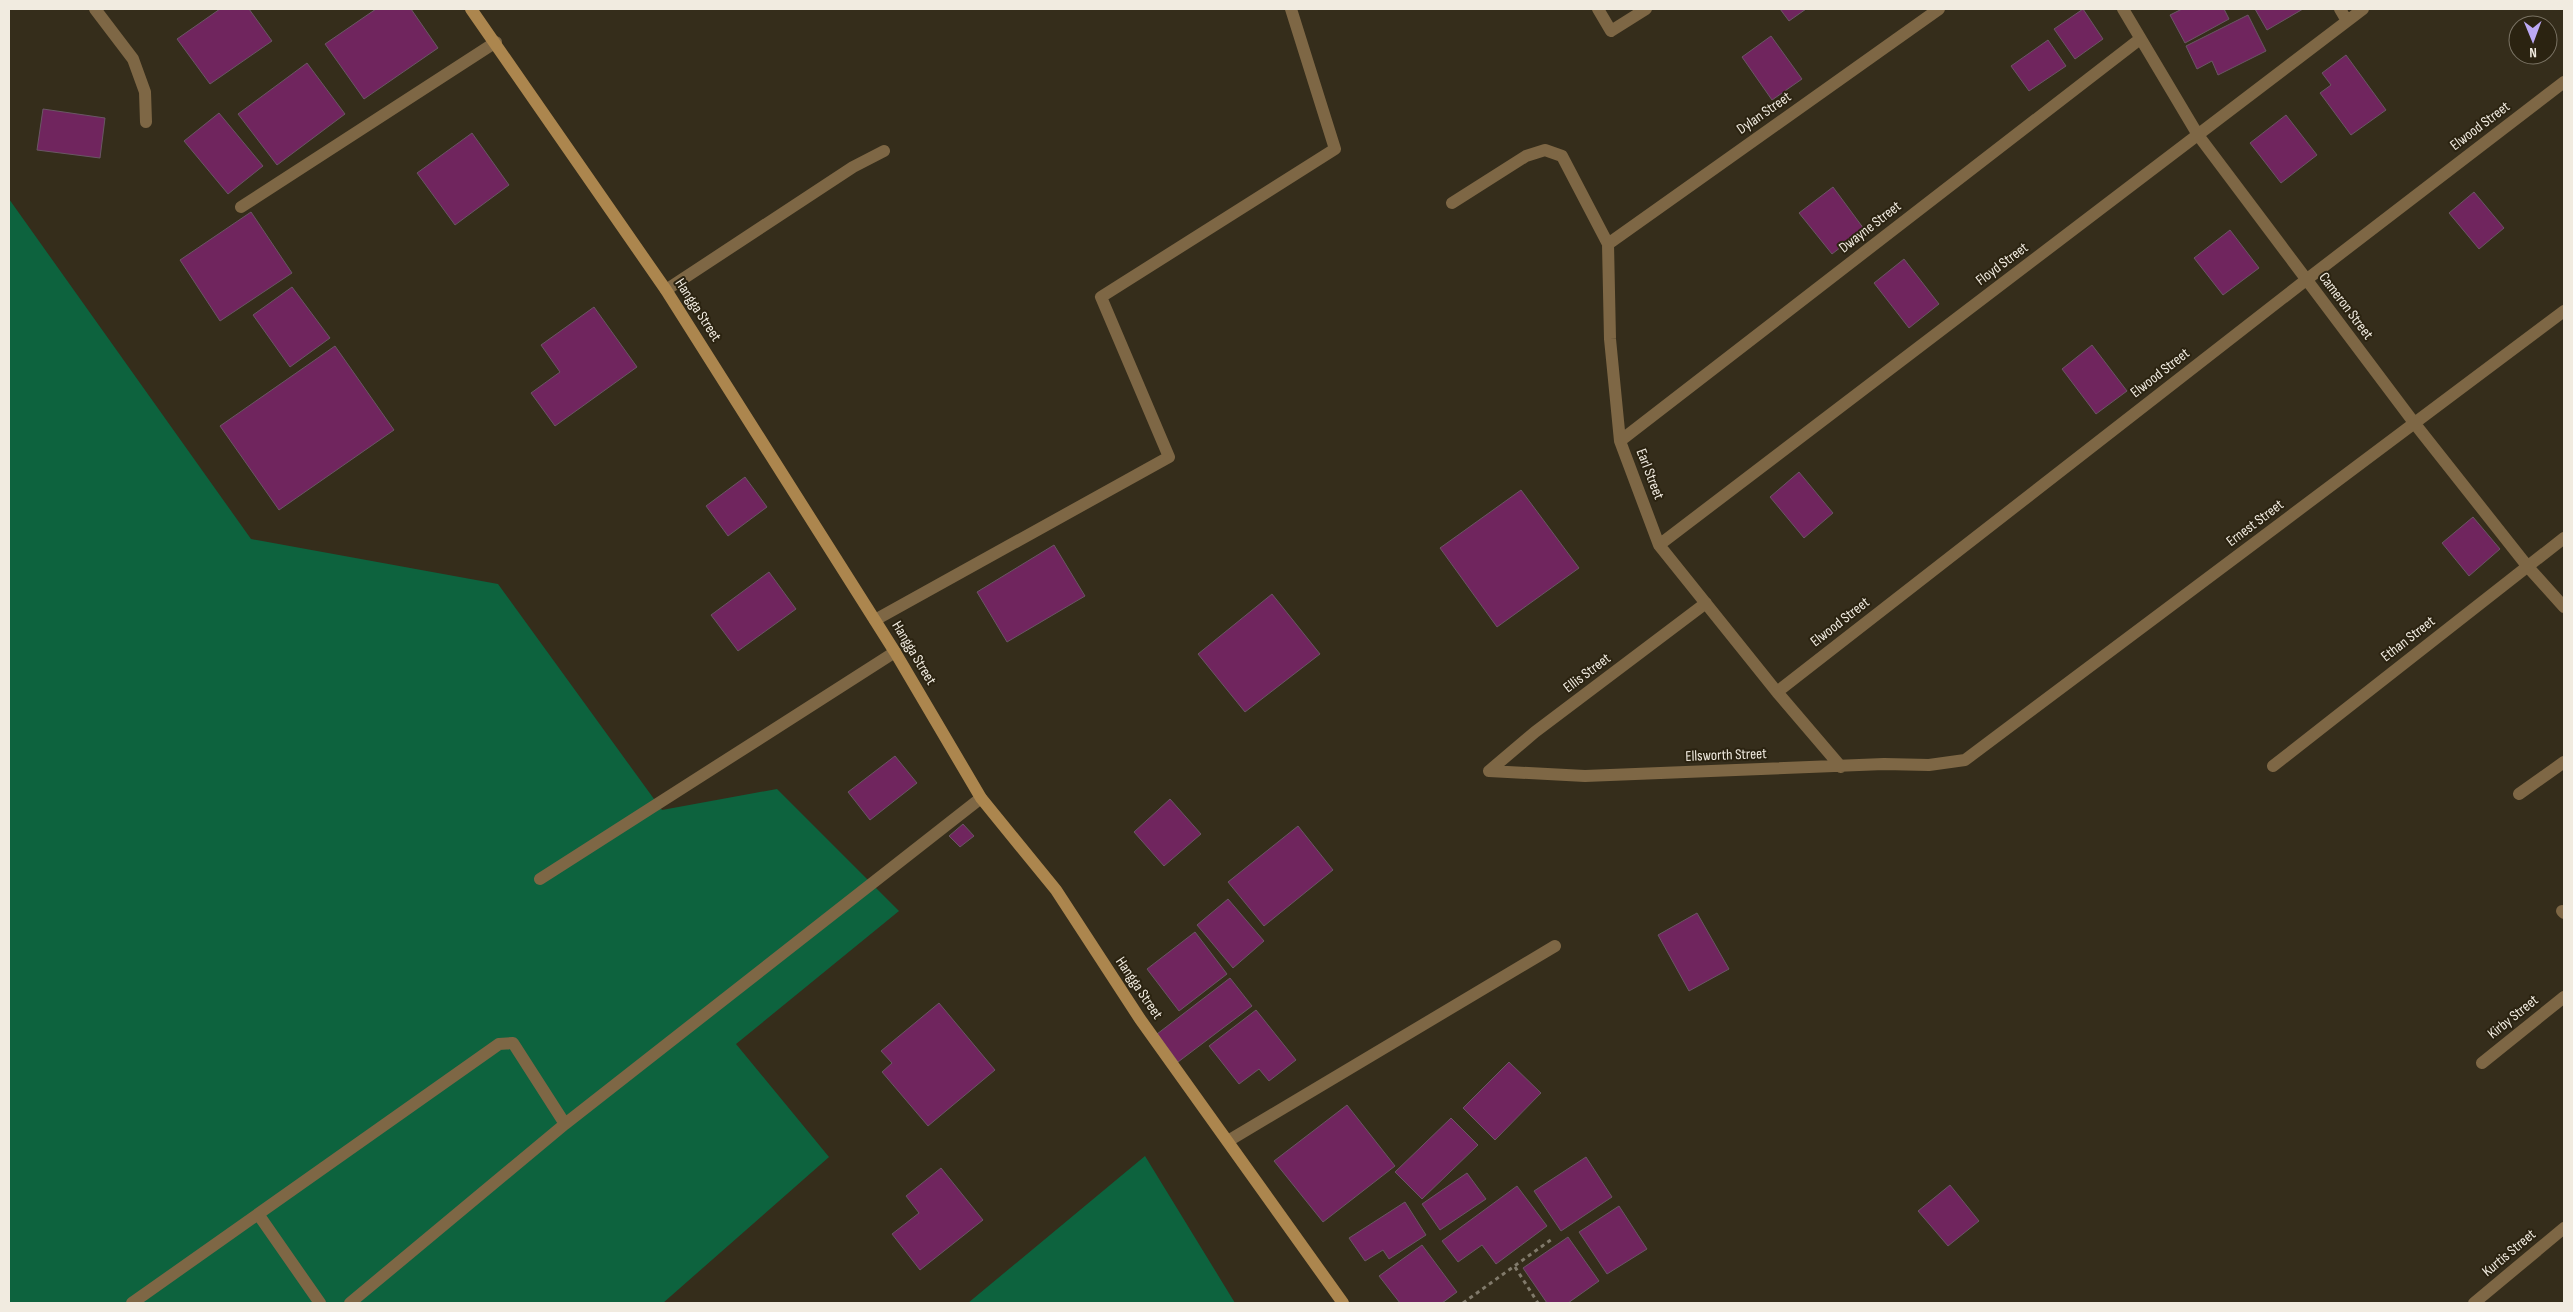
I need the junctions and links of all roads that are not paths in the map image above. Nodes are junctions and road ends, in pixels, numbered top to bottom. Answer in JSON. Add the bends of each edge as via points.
{"nodes":[{"id":1,"x":95,"y":9,"type":"edge"},
{"id":2,"x":471,"y":9,"type":"edge"},
{"id":3,"x":1291,"y":9,"type":"edge"},
{"id":4,"x":1598,"y":9,"type":"edge"},
{"id":5,"x":1646,"y":9,"type":"edge"},
{"id":6,"x":1939,"y":9,"type":"edge"},
{"id":7,"x":2123,"y":9,"type":"edge"},
{"id":8,"x":2340,"y":9,"type":"edge"},
{"id":9,"x":2363,"y":9,"type":"edge"},
{"id":10,"x":2347,"y":21,"type":"junction"},
{"id":11,"x":2140,"y":39,"type":"junction"},
{"id":12,"x":496,"y":42,"type":"junction"},
{"id":13,"x":2564,"y":82,"type":"edge"},
{"id":14,"x":146,"y":122,"type":"dead end"},
{"id":15,"x":2198,"y":135,"type":"junction"},
{"id":16,"x":884,"y":150,"type":"dead end"},
{"id":17,"x":1452,"y":203,"type":"dead end"},
{"id":18,"x":241,"y":207,"type":"dead end"},
{"id":19,"x":1608,"y":244,"type":"junction"},
{"id":20,"x":2306,"y":280,"type":"junction"},
{"id":21,"x":666,"y":290,"type":"junction"},
{"id":22,"x":2564,"y":311,"type":"edge"},
{"id":23,"x":2415,"y":424,"type":"junction"},
{"id":24,"x":1620,"y":441,"type":"junction"},
{"id":25,"x":2564,"y":538,"type":"edge"},
{"id":26,"x":1659,"y":545,"type":"junction"},
{"id":27,"x":2528,"y":567,"type":"junction"},
{"id":28,"x":1706,"y":603,"type":"junction"},
{"id":29,"x":2564,"y":607,"type":"edge"},
{"id":30,"x":875,"y":620,"type":"junction"},
{"id":31,"x":895,"y":652,"type":"junction"},
{"id":32,"x":1777,"y":692,"type":"junction"},
{"id":33,"x":1965,"y":760,"type":"joint"},
{"id":34,"x":2564,"y":762,"type":"edge"},
{"id":35,"x":2273,"y":766,"type":"dead end"},
{"id":36,"x":1841,"y":767,"type":"junction"},
{"id":37,"x":1489,"y":771,"type":"joint"},
{"id":38,"x":2519,"y":794,"type":"dead end"},
{"id":39,"x":981,"y":798,"type":"junction"},
{"id":40,"x":540,"y":879,"type":"dead end"},
{"id":41,"x":1555,"y":946,"type":"dead end"},
{"id":42,"x":2564,"y":997,"type":"edge"},
{"id":43,"x":2482,"y":1063,"type":"dead end"},
{"id":44,"x":565,"y":1124,"type":"junction"},
{"id":45,"x":1228,"y":1141,"type":"junction"},
{"id":46,"x":258,"y":1214,"type":"junction"},
{"id":47,"x":2564,"y":1228,"type":"edge"},
{"id":48,"x":132,"y":1303,"type":"edge"},
{"id":49,"x":320,"y":1303,"type":"edge"},
{"id":50,"x":350,"y":1303,"type":"edge"},
{"id":51,"x":1343,"y":1303,"type":"edge"},
{"id":52,"x":2474,"y":1303,"type":"edge"}],
"edges":[{"from":1,"to":14,"type":"street","via":[[133,59],[145,92]]},
{"from":2,"to":12,"type":"street","name":"Hangga Street"},
{"from":3,"to":30,"type":"street","via":[[1335,148],[1101,297],[1169,457]]},
{"from":4,"to":5,"type":"street","via":[[1611,32]]},
{"from":6,"to":19,"type":"street","name":"Dylan Street"},
{"from":7,"to":11,"type":"street","name":"Cameron Street"},
{"from":8,"to":10,"type":"street"},
{"from":9,"to":10,"type":"street","name":"Floyd Street"},
{"from":10,"to":15,"type":"street","name":"Floyd Street"},
{"from":11,"to":15,"type":"street","name":"Cameron Street"},
{"from":11,"to":24,"type":"street","name":"Dwayne Street"},
{"from":12,"to":18,"type":"street"},
{"from":12,"to":21,"type":"street","name":"Hangga Street"},
{"from":13,"to":20,"type":"street","name":"Elwood Street"},
{"from":15,"to":20,"type":"street","name":"Cameron Street"},
{"from":15,"to":26,"type":"street","name":"Floyd Street"},
{"from":16,"to":21,"type":"street"},
{"from":17,"to":19,"type":"street","name":"Earl Street","via":[[1526,156],[1545,150],[1562,156]]},
{"from":19,"to":24,"type":"street","name":"Earl Street","via":[[1610,339]]},
{"from":20,"to":23,"type":"street","name":"Cameron Street"},
{"from":20,"to":32,"type":"street","name":"Elwood Street"},
{"from":21,"to":30,"type":"street","name":"Hangga Street"},
{"from":22,"to":23,"type":"street","name":"Ernest Street"},
{"from":23,"to":27,"type":"street","name":"Cameron Street"},
{"from":23,"to":33,"type":"street","name":"Ernest Street"},
{"from":24,"to":26,"type":"street","name":"Earl Street"},
{"from":25,"to":27,"type":"street","name":"Ethan Street"},
{"from":26,"to":28,"type":"street","name":"Earl Street"},
{"from":27,"to":29,"type":"street","name":"Cameron Street"},
{"from":27,"to":35,"type":"street","name":"Ethan Street"},
{"from":28,"to":32,"type":"street","name":"Earl Street"},
{"from":28,"to":37,"type":"street","name":"Ellis Street","via":[[1535,732]]},
{"from":30,"to":31,"type":"street","name":"Hangga Street"},
{"from":31,"to":39,"type":"street","name":"Hangga Street"},
{"from":31,"to":40,"type":"street"},
{"from":32,"to":36,"type":"street","name":"Earl Street"},
{"from":33,"to":36,"type":"street","name":"Ellsworth Street","via":[[1929,765]]},
{"from":34,"to":38,"type":"street"},
{"from":36,"to":37,"type":"street","name":"Ellsworth Street","via":[[1585,776]]},
{"from":39,"to":44,"type":"street"},
{"from":39,"to":45,"type":"street","name":"Hangga Street","via":[[1056,890],[1140,1019]]},
{"from":41,"to":45,"type":"street"},
{"from":42,"to":43,"type":"street","name":"Kirby Street"},
{"from":44,"to":46,"type":"street","via":[[513,1044],[500,1044]]},
{"from":44,"to":50,"type":"street"},
{"from":45,"to":51,"type":"street","name":"Hangga Street"},
{"from":46,"to":48,"type":"street"},
{"from":46,"to":49,"type":"street"},
{"from":47,"to":52,"type":"street","name":"Kurtis Street"}]}
